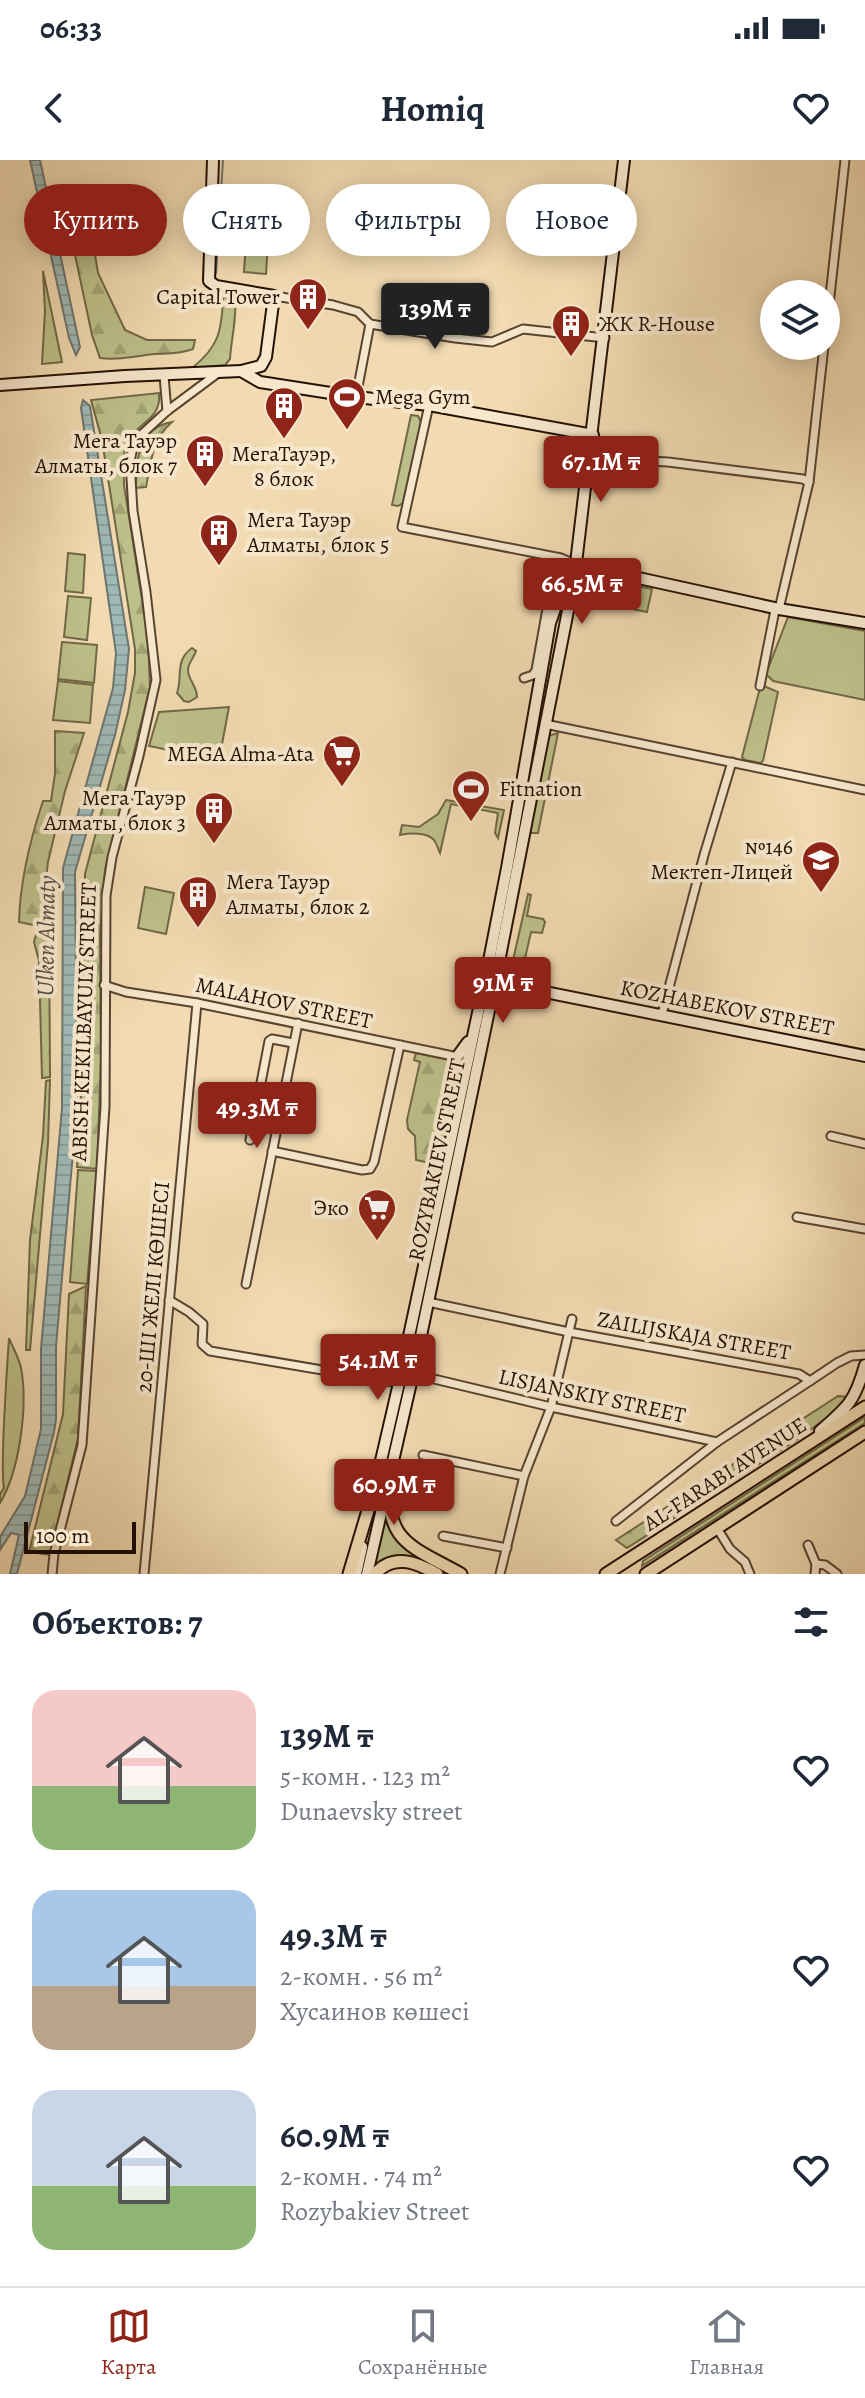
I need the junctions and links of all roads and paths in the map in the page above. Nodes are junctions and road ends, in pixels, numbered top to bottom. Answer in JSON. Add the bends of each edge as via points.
{"nodes":[{"id":1,"x":213,"y":160,"type":"edge"},
{"id":2,"x":624,"y":160,"type":"edge"},
{"id":3,"x":845,"y":160,"type":"edge"},
{"id":4,"x":832,"y":280,"type":"edge"},
{"id":5,"x":274,"y":296,"type":"junction"},
{"id":6,"x":370,"y":324,"type":"junction"},
{"id":7,"x":605,"y":338,"type":"junction"},
{"id":8,"x":822,"y":360,"type":"edge"},
{"id":9,"x":241,"y":371,"type":"junction"},
{"id":10,"x":220,"y":372,"type":"junction"},
{"id":11,"x":190,"y":374,"type":"junction"},
{"id":12,"x":161,"y":376,"type":"junction"},
{"id":13,"x":0,"y":386,"type":"edge"},
{"id":14,"x":193,"y":392,"type":"junction"},
{"id":15,"x":356,"y":397,"type":"junction"},
{"id":16,"x":429,"y":405,"type":"junction"},
{"id":17,"x":167,"y":411,"type":"junction"},
{"id":18,"x":593,"y":435,"type":"junction"},
{"id":19,"x":590,"y":458,"type":"junction"},
{"id":20,"x":809,"y":482,"type":"junction"},
{"id":21,"x":572,"y":564,"type":"junction"},
{"id":22,"x":777,"y":610,"type":"junction"},
{"id":23,"x":865,"y":623,"type":"edge"},
{"id":24,"x":524,"y":678,"type":"dead end"},
{"id":25,"x":760,"y":686,"type":"dead end"},
{"id":26,"x":545,"y":724,"type":"junction"},
{"id":27,"x":732,"y":762,"type":"junction"},
{"id":28,"x":865,"y":790,"type":"edge"},
{"id":29,"x":490,"y":981,"type":"junction"},
{"id":30,"x":104,"y":985,"type":"junction"},
{"id":31,"x":197,"y":1003,"type":"junction"},
{"id":32,"x":662,"y":1014,"type":"junction"},
{"id":33,"x":298,"y":1023,"type":"junction"},
{"id":34,"x":293,"y":1043,"type":"junction"},
{"id":35,"x":400,"y":1045,"type":"junction"},
{"id":36,"x":865,"y":1056,"type":"edge"},
{"id":37,"x":468,"y":1059,"type":"junction"},
{"id":38,"x":831,"y":1136,"type":"dead end"},
{"id":39,"x":250,"y":1140,"type":"dead end"},
{"id":40,"x":865,"y":1144,"type":"edge"},
{"id":41,"x":272,"y":1151,"type":"junction"},
{"id":42,"x":797,"y":1217,"type":"dead end"},
{"id":43,"x":865,"y":1229,"type":"edge"},
{"id":44,"x":246,"y":1284,"type":"dead end"},
{"id":45,"x":169,"y":1300,"type":"junction"},
{"id":46,"x":428,"y":1302,"type":"junction"},
{"id":47,"x":572,"y":1319,"type":"dead end"},
{"id":48,"x":569,"y":1332,"type":"junction"},
{"id":49,"x":865,"y":1355,"type":"edge"},
{"id":50,"x":865,"y":1365,"type":"edge"},
{"id":51,"x":413,"y":1374,"type":"junction"},
{"id":52,"x":810,"y":1381,"type":"junction"},
{"id":53,"x":399,"y":1383,"type":"junction"},
{"id":54,"x":551,"y":1407,"type":"junction"},
{"id":55,"x":865,"y":1407,"type":"edge"},
{"id":56,"x":865,"y":1432,"type":"edge"},
{"id":57,"x":717,"y":1442,"type":"junction"},
{"id":58,"x":797,"y":1450,"type":"junction"},
{"id":59,"x":423,"y":1455,"type":"dead end"},
{"id":60,"x":390,"y":1473,"type":"junction"},
{"id":61,"x":524,"y":1476,"type":"junction"},
{"id":62,"x":372,"y":1497,"type":"junction"},
{"id":63,"x":616,"y":1521,"type":"dead end"},
{"id":64,"x":717,"y":1528,"type":"junction"},
{"id":65,"x":443,"y":1536,"type":"dead end"},
{"id":66,"x":808,"y":1545,"type":"dead end"},
{"id":67,"x":507,"y":1548,"type":"junction"},
{"id":68,"x":816,"y":1564,"type":"junction"},
{"id":69,"x":52,"y":1574,"type":"edge"},
{"id":70,"x":144,"y":1574,"type":"edge"},
{"id":71,"x":349,"y":1574,"type":"edge"},
{"id":72,"x":356,"y":1574,"type":"edge"},
{"id":73,"x":367,"y":1574,"type":"edge"},
{"id":74,"x":375,"y":1574,"type":"edge"},
{"id":75,"x":437,"y":1574,"type":"edge"},
{"id":76,"x":461,"y":1574,"type":"edge"},
{"id":77,"x":500,"y":1574,"type":"edge"},
{"id":78,"x":606,"y":1574,"type":"edge"},
{"id":79,"x":646,"y":1574,"type":"edge"},
{"id":80,"x":750,"y":1574,"type":"edge"},
{"id":81,"x":815,"y":1574,"type":"edge"},
{"id":82,"x":837,"y":1574,"type":"edge"}],
"edges":[{"from":1,"to":5,"type":"main road","via":[[209,281]]},
{"from":2,"to":7,"type":"main road","name":"ROZYBAKIEV STREET"},
{"from":3,"to":4,"type":"street"},
{"from":5,"to":6,"type":"street","via":[[358,312]]},
{"from":5,"to":9,"type":"main road","via":[[266,357],[261,366]]},
{"from":6,"to":7,"type":"street","via":[[492,342],[523,329]]},
{"from":6,"to":15,"type":"street"},
{"from":7,"to":18,"type":"main road","name":"ROZYBAKIEV STREET"},
{"from":8,"to":20,"type":"street"},
{"from":9,"to":10,"type":"main road"},
{"from":9,"to":15,"type":"main road","via":[[260,382]]},
{"from":10,"to":11,"type":"main road"},
{"from":10,"to":14,"type":"street","name":"ABISH KEKILBAYULY STREET"},
{"from":11,"to":12,"type":"main road"},
{"from":11,"to":14,"type":"street"},
{"from":12,"to":13,"type":"main road"},
{"from":12,"to":17,"type":"street"},
{"from":14,"to":17,"type":"street","name":"ABISH KEKILBAYULY STREET"},
{"from":15,"to":16,"type":"main road"},
{"from":16,"to":18,"type":"main road"},
{"from":16,"to":21,"type":"street","via":[[402,527]]},
{"from":17,"to":30,"type":"street","name":"ABISH KEKILBAYULY STREET","via":[[141,435],[130,462],[156,680],[110,869]]},
{"from":18,"to":19,"type":"main road","name":"ROZYBAKIEV STREET"},
{"from":19,"to":20,"type":"street","via":[[668,462]]},
{"from":19,"to":21,"type":"main road","name":"ROZYBAKIEV STREET"},
{"from":20,"to":22,"type":"street"},
{"from":21,"to":22,"type":"main road"},
{"from":21,"to":24,"type":"street","via":[[548,603],[536,670]]},
{"from":21,"to":26,"type":"main road","name":"ROZYBAKIEV STREET","via":[[574,580]]},
{"from":21,"to":29,"type":"main road","name":"ROZYBAKIEV STREET","via":[[550,623]]},
{"from":22,"to":23,"type":"main road"},
{"from":22,"to":25,"type":"street"},
{"from":26,"to":27,"type":"street"},
{"from":26,"to":29,"type":"main road","name":"ROZYBAKIEV STREET"},
{"from":27,"to":28,"type":"street"},
{"from":27,"to":32,"type":"street"},
{"from":29,"to":32,"type":"main road","name":"KOZHABEKOV STREET"},
{"from":29,"to":37,"type":"main road","name":"ROZYBAKIEV STREET"},
{"from":29,"to":37,"type":"main road","name":"ROZYBAKIEV STREET","via":[[481,994]]},
{"from":30,"to":31,"type":"street","name":"MALAHOV STREET"},
{"from":30,"to":69,"type":"street","name":"ABISH KEKILBAYULY STREET","via":[[105,1107],[82,1445]]},
{"from":31,"to":33,"type":"street","name":"MALAHOV STREET"},
{"from":31,"to":45,"type":"street","name":"20-ШІ ЖЕЛІ КӨШЕСІ"},
{"from":32,"to":36,"type":"main road","name":"KOZHABEKOV STREET"},
{"from":33,"to":34,"type":"street"},
{"from":33,"to":35,"type":"street","name":"MALAHOV STREET"},
{"from":34,"to":39,"type":"street","via":[[269,1041]]},
{"from":34,"to":41,"type":"street"},
{"from":35,"to":37,"type":"street","name":"MALAHOV STREET"},
{"from":35,"to":41,"type":"street","via":[[370,1169]]},
{"from":37,"to":46,"type":"main road","name":"ROZYBAKIEV STREET"},
{"from":37,"to":53,"type":"main road","name":"ROZYBAKIEV STREET"},
{"from":38,"to":40,"type":"street"},
{"from":41,"to":44,"type":"street"},
{"from":42,"to":43,"type":"street"},
{"from":45,"to":53,"type":"street","via":[[203,1324],[202,1344],[210,1351]]},
{"from":45,"to":70,"type":"street","name":"20-ШІ ЖЕЛІ КӨШЕСІ"},
{"from":46,"to":48,"type":"street","name":"ZAILIJSKAJA STREET"},
{"from":46,"to":51,"type":"main road","name":"ROZYBAKIEV STREET"},
{"from":47,"to":48,"type":"street"},
{"from":48,"to":52,"type":"street","name":"ZAILIJSKAJA STREET","via":[[799,1374]]},
{"from":48,"to":54,"type":"street"},
{"from":49,"to":52,"type":"street","via":[[851,1356]]},
{"from":50,"to":58,"type":"main road","via":[[845,1410]]},
{"from":51,"to":54,"type":"street","name":"LISJANSKIY STREET"},
{"from":51,"to":60,"type":"main road","name":"ROZYBAKIEV STREET"},
{"from":52,"to":57,"type":"street"},
{"from":53,"to":62,"type":"main road","name":"ROZYBAKIEV STREET"},
{"from":54,"to":57,"type":"street","name":"LISJANSKIY STREET"},
{"from":54,"to":61,"type":"street"},
{"from":55,"to":58,"type":"main road","name":"AL-FARABI AVENUE"},
{"from":56,"to":64,"type":"main road","name":"AL-FARABI AVENUE"},
{"from":57,"to":63,"type":"street"},
{"from":58,"to":78,"type":"main road","name":"AL-FARABI AVENUE"},
{"from":59,"to":61,"type":"street"},
{"from":60,"to":73,"type":"main road","name":"ROZYBAKIEV STREET"},
{"from":60,"to":76,"type":"main road","via":[[389,1509],[399,1533]]},
{"from":61,"to":67,"type":"street"},
{"from":62,"to":71,"type":"main road"},
{"from":62,"to":72,"type":"main road"},
{"from":64,"to":79,"type":"main road","name":"AL-FARABI AVENUE"},
{"from":64,"to":80,"type":"street"},
{"from":65,"to":67,"type":"street"},
{"from":66,"to":68,"type":"street"},
{"from":67,"to":77,"type":"street"},
{"from":68,"to":81,"type":"street"},
{"from":68,"to":82,"type":"street"},
{"from":74,"to":75,"type":"main road","via":[[402,1561]]}]}
